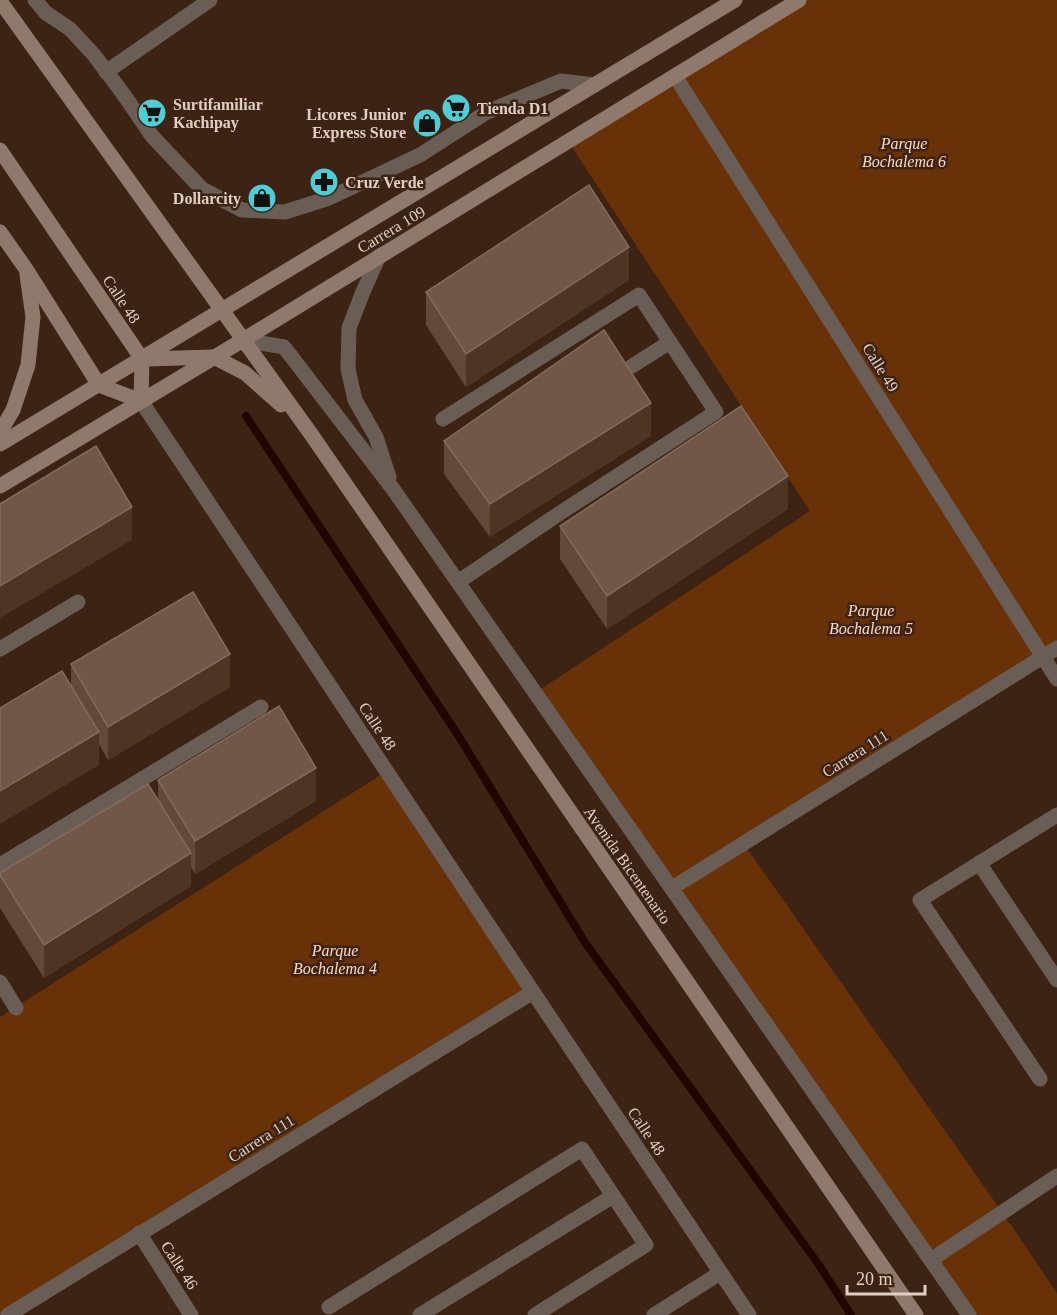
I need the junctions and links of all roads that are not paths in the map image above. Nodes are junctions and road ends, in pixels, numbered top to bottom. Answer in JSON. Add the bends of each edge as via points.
{"nodes":[{"id":1,"x":35,"y":0,"type":"edge"},
{"id":2,"x":210,"y":0,"type":"edge"},
{"id":3,"x":735,"y":0,"type":"edge"},
{"id":4,"x":799,"y":0,"type":"edge"},
{"id":5,"x":0,"y":1,"type":"edge"},
{"id":6,"x":106,"y":72,"type":"junction"},
{"id":7,"x":675,"y":76,"type":"junction"},
{"id":8,"x":595,"y":85,"type":"junction"},
{"id":9,"x":0,"y":150,"type":"edge"},
{"id":10,"x":0,"y":232,"type":"edge"},
{"id":11,"x":411,"y":237,"type":"junction"},
{"id":12,"x":26,"y":269,"type":"junction"},
{"id":13,"x":222,"y":310,"type":"junction"},
{"id":14,"x":243,"y":340,"type":"junction"},
{"id":15,"x":670,"y":342,"type":"junction"},
{"id":16,"x":214,"y":357,"type":"junction"},
{"id":17,"x":142,"y":359,"type":"junction"},
{"id":18,"x":632,"y":366,"type":"dead end"},
{"id":19,"x":99,"y":384,"type":"junction"},
{"id":20,"x":141,"y":401,"type":"junction"},
{"id":21,"x":443,"y":419,"type":"dead end"},
{"id":22,"x":0,"y":432,"type":"edge"},
{"id":23,"x":311,"y":434,"type":"junction"},
{"id":24,"x":0,"y":444,"type":"edge"},
{"id":25,"x":0,"y":486,"type":"edge"},
{"id":26,"x":393,"y":489,"type":"junction"},
{"id":27,"x":458,"y":582,"type":"junction"},
{"id":28,"x":78,"y":602,"type":"dead end"},
{"id":29,"x":1057,"y":648,"type":"edge"},
{"id":30,"x":0,"y":649,"type":"edge"},
{"id":31,"x":1044,"y":657,"type":"junction"},
{"id":32,"x":1057,"y":679,"type":"edge"},
{"id":33,"x":261,"y":706,"type":"dead end"},
{"id":34,"x":1057,"y":815,"type":"edge"},
{"id":35,"x":979,"y":863,"type":"junction"},
{"id":36,"x":0,"y":865,"type":"edge"},
{"id":37,"x":672,"y":888,"type":"junction"},
{"id":38,"x":1057,"y":980,"type":"edge"},
{"id":39,"x":0,"y":982,"type":"edge"},
{"id":40,"x":533,"y":992,"type":"junction"},
{"id":41,"x":16,"y":1008,"type":"dead end"},
{"id":42,"x":1040,"y":1079,"type":"dead end"},
{"id":43,"x":1057,"y":1176,"type":"edge"},
{"id":44,"x":613,"y":1196,"type":"junction"},
{"id":45,"x":139,"y":1233,"type":"junction"},
{"id":46,"x":932,"y":1259,"type":"junction"},
{"id":47,"x":720,"y":1273,"type":"junction"},
{"id":48,"x":328,"y":1307,"type":"dead end"},
{"id":49,"x":8,"y":1315,"type":"edge"},
{"id":50,"x":191,"y":1315,"type":"edge"},
{"id":51,"x":420,"y":1315,"type":"edge"},
{"id":52,"x":535,"y":1315,"type":"edge"},
{"id":53,"x":654,"y":1315,"type":"edge"},
{"id":54,"x":749,"y":1315,"type":"edge"},
{"id":55,"x":916,"y":1315,"type":"edge"},
{"id":56,"x":969,"y":1315,"type":"edge"}],
"edges":[{"from":1,"to":6,"type":"street","via":[[70,29]]},
{"from":2,"to":6,"type":"street"},
{"from":3,"to":8,"type":"main road","name":"Carrera 109"},
{"from":4,"to":7,"type":"main road","name":"Carrera 109"},
{"from":5,"to":13,"type":"main road"},
{"from":6,"to":8,"type":"street","via":[[152,136],[202,189],[242,210],[285,212],[329,198],[420,155],[487,112],[561,81]]},
{"from":7,"to":11,"type":"main road","name":"Carrera 109"},
{"from":7,"to":31,"type":"street","name":"Calle 49"},
{"from":8,"to":13,"type":"main road","name":"Carrera 109"},
{"from":9,"to":17,"type":"main road","name":"Calle 48"},
{"from":10,"to":12,"type":"main road"},
{"from":11,"to":14,"type":"main road","name":"Carrera 109"},
{"from":11,"to":26,"type":"street","via":[[380,256],[349,328],[348,369],[355,400],[376,437]]},
{"from":12,"to":19,"type":"main road"},
{"from":12,"to":22,"type":"main road","via":[[33,317],[28,365],[13,411]]},
{"from":13,"to":14,"type":"main road"},
{"from":13,"to":17,"type":"main road","name":"Carrera 109"},
{"from":14,"to":16,"type":"main road","name":"Carrera 109"},
{"from":14,"to":23,"type":"main road","name":"Avenida Bicentenario"},
{"from":14,"to":26,"type":"street","via":[[284,347]]},
{"from":15,"to":18,"type":"street"},
{"from":15,"to":21,"type":"street","via":[[639,295]]},
{"from":15,"to":27,"type":"street","via":[[716,412]]},
{"from":16,"to":17,"type":"main road","name":"Avenida Bicentenario"},
{"from":16,"to":20,"type":"main road","name":"Carrera 109"},
{"from":16,"to":23,"type":"main road","name":"Avenida Bicentenario","via":[[245,373]]},
{"from":17,"to":19,"type":"main road","name":"Carrera 109"},
{"from":17,"to":20,"type":"main road"},
{"from":19,"to":20,"type":"main road"},
{"from":19,"to":24,"type":"main road","name":"Carrera 109"},
{"from":20,"to":25,"type":"main road","name":"Carrera 109"},
{"from":20,"to":40,"type":"street","name":"Calle 48"},
{"from":23,"to":55,"type":"main road","name":"Avenida Bicentenario"},
{"from":26,"to":27,"type":"street"},
{"from":27,"to":37,"type":"street"},
{"from":28,"to":30,"type":"street"},
{"from":29,"to":31,"type":"street","name":"Carrera 111"},
{"from":31,"to":32,"type":"street","name":"Calle 49"},
{"from":31,"to":37,"type":"street","name":"Carrera 111"},
{"from":33,"to":36,"type":"street"},
{"from":34,"to":35,"type":"street"},
{"from":35,"to":38,"type":"street"},
{"from":35,"to":42,"type":"street","via":[[920,900]]},
{"from":37,"to":46,"type":"street"},
{"from":39,"to":41,"type":"street"},
{"from":40,"to":45,"type":"street","name":"Carrera 111"},
{"from":40,"to":47,"type":"street","name":"Calle 48"},
{"from":43,"to":46,"type":"street"},
{"from":44,"to":48,"type":"street","via":[[582,1149]]},
{"from":44,"to":51,"type":"street"},
{"from":44,"to":52,"type":"street","via":[[646,1245]]},
{"from":45,"to":49,"type":"street","name":"Carrera 111"},
{"from":45,"to":50,"type":"street","name":"Calle 46"},
{"from":46,"to":56,"type":"street"},
{"from":47,"to":53,"type":"street"},
{"from":47,"to":54,"type":"street","name":"Calle 48"}]}
